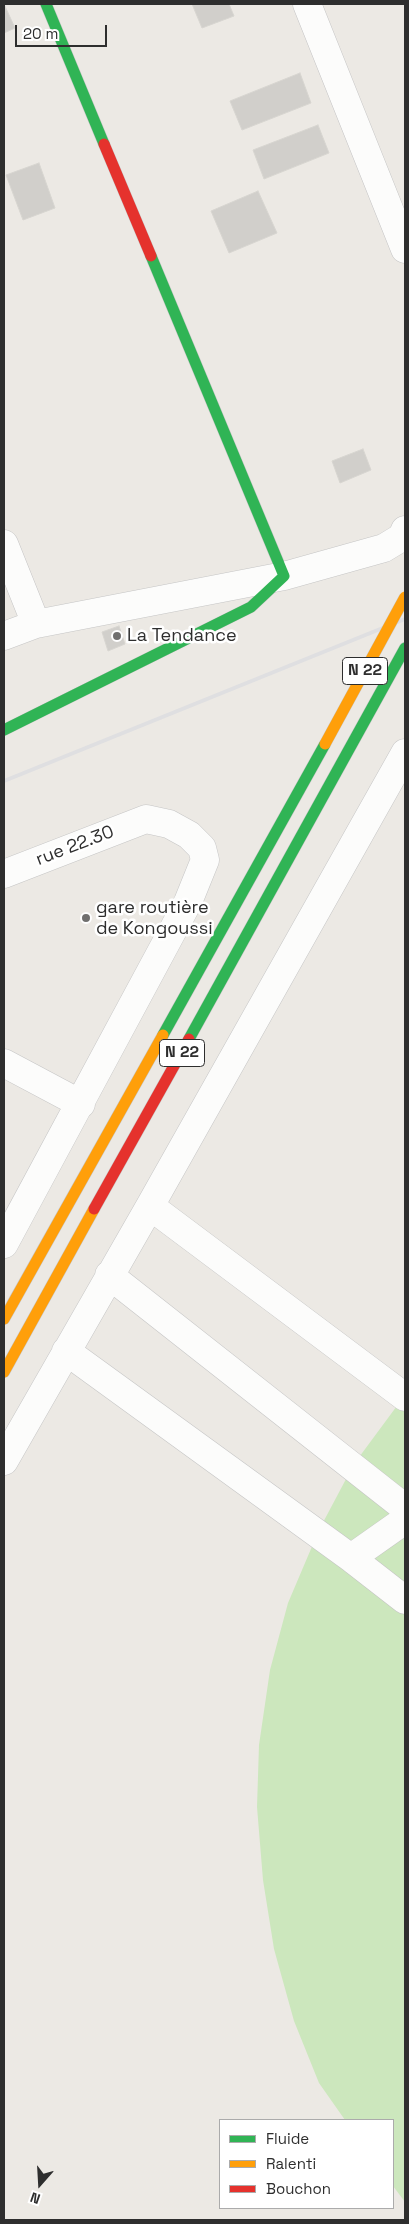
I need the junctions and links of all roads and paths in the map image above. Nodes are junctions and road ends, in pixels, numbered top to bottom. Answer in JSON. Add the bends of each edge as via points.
{"nodes":[{"id":1,"x":46,"y":4,"type":"edge"},
{"id":2,"x":308,"y":4,"type":"edge"},
{"id":3,"x":405,"y":249,"type":"edge"},
{"id":4,"x":404,"y":534,"type":"edge"},
{"id":5,"x":4,"y":544,"type":"edge"},
{"id":6,"x":284,"y":576,"type":"junction"},
{"id":7,"x":405,"y":597,"type":"edge"},
{"id":8,"x":36,"y":624,"type":"junction"},
{"id":9,"x":4,"y":636,"type":"edge"},
{"id":10,"x":405,"y":648,"type":"edge"},
{"id":11,"x":4,"y":730,"type":"edge"},
{"id":12,"x":405,"y":752,"type":"edge"},
{"id":13,"x":4,"y":874,"type":"edge"},
{"id":14,"x":4,"y":1063,"type":"edge"},
{"id":15,"x":81,"y":1104,"type":"junction"},
{"id":16,"x":150,"y":1206,"type":"junction"},
{"id":17,"x":4,"y":1244,"type":"edge"},
{"id":18,"x":110,"y":1275,"type":"junction"},
{"id":19,"x":4,"y":1319,"type":"edge"},
{"id":20,"x":66,"y":1351,"type":"junction"},
{"id":21,"x":4,"y":1372,"type":"edge"},
{"id":22,"x":405,"y":1397,"type":"edge"},
{"id":23,"x":4,"y":1461,"type":"edge"},
{"id":24,"x":405,"y":1508,"type":"edge"},
{"id":25,"x":405,"y":1520,"type":"edge"},
{"id":26,"x":351,"y":1558,"type":"junction"},
{"id":27,"x":405,"y":1600,"type":"edge"}],
"edges":[{"from":1,"to":6,"type":"main road"},
{"from":2,"to":3,"type":"street"},
{"from":4,"to":6,"type":"street","via":[[384,548]]},
{"from":5,"to":8,"type":"street"},
{"from":6,"to":8,"type":"street"},
{"from":6,"to":11,"type":"main road","via":[[251,607]]},
{"from":7,"to":19,"type":"main road","number":"N 22","bridge":true},
{"from":8,"to":9,"type":"street"},
{"from":10,"to":21,"type":"main road","number":"N 22"},
{"from":12,"to":16,"type":"street"},
{"from":13,"to":15,"type":"street","name":"rue 22.30","via":[[146,819],[169,824],[189,835],[202,848],[205,860],[188,902]]},
{"from":14,"to":15,"type":"street"},
{"from":15,"to":17,"type":"street"},
{"from":16,"to":18,"type":"street"},
{"from":16,"to":22,"type":"street"},
{"from":18,"to":20,"type":"street"},
{"from":18,"to":24,"type":"street"},
{"from":20,"to":23,"type":"street"},
{"from":20,"to":26,"type":"street"},
{"from":25,"to":26,"type":"street"},
{"from":26,"to":27,"type":"street"}]}
